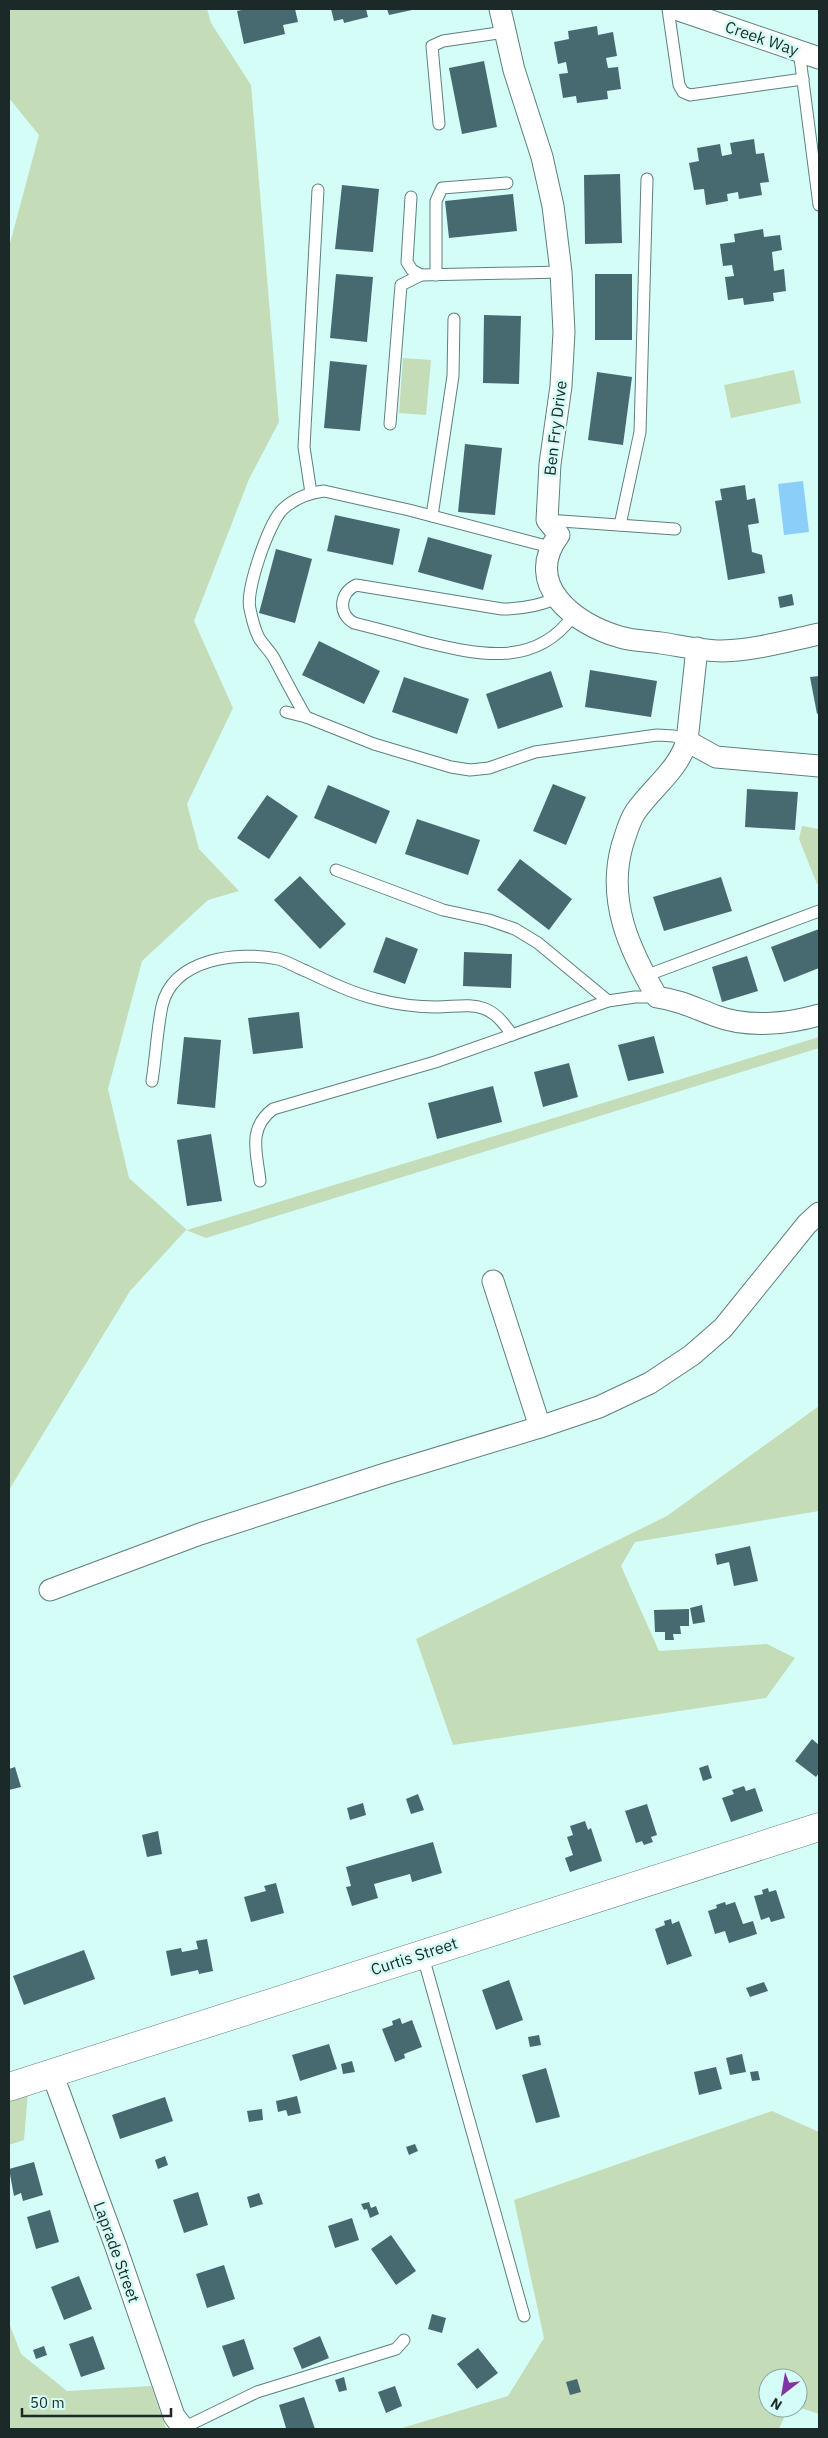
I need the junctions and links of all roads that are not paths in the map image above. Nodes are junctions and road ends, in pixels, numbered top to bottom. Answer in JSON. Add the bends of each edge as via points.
{"nodes":[{"id":1,"x":500,"y":9,"type":"edge"},
{"id":2,"x":668,"y":9,"type":"edge"},
{"id":3,"x":676,"y":9,"type":"edge"},
{"id":4,"x":505,"y":32,"type":"junction"},
{"id":5,"x":799,"y":50,"type":"junction"},
{"id":6,"x":819,"y":58,"type":"edge"},
{"id":7,"x":803,"y":79,"type":"junction"},
{"id":8,"x":439,"y":124,"type":"dead end"},
{"id":9,"x":647,"y":179,"type":"dead end"},
{"id":10,"x":507,"y":183,"type":"dead end"},
{"id":11,"x":318,"y":190,"type":"dead end"},
{"id":12,"x":411,"y":197,"type":"dead end"},
{"id":13,"x":819,"y":205,"type":"edge"},
{"id":14,"x":561,"y":272,"type":"junction"},
{"id":15,"x":421,"y":275,"type":"junction"},
{"id":16,"x":436,"y":275,"type":"junction"},
{"id":17,"x":454,"y":319,"type":"dead end"},
{"id":18,"x":390,"y":424,"type":"dead end"},
{"id":19,"x":311,"y":492,"type":"junction"},
{"id":20,"x":432,"y":516,"type":"junction"},
{"id":21,"x":547,"y":520,"type":"junction"},
{"id":22,"x":620,"y":525,"type":"junction"},
{"id":23,"x":675,"y":529,"type":"dead end"},
{"id":24,"x":550,"y":547,"type":"junction"},
{"id":25,"x":557,"y":598,"type":"junction"},
{"id":26,"x":574,"y":616,"type":"junction"},
{"id":27,"x":819,"y":634,"type":"edge"},
{"id":28,"x":698,"y":648,"type":"junction"},
{"id":29,"x":286,"y":712,"type":"dead end"},
{"id":30,"x":306,"y":717,"type":"junction"},
{"id":31,"x":687,"y":741,"type":"junction"},
{"id":32,"x":819,"y":766,"type":"edge"},
{"id":33,"x":336,"y":870,"type":"dead end"},
{"id":34,"x":819,"y":911,"type":"edge"},
{"id":35,"x":645,"y":976,"type":"junction"},
{"id":36,"x":657,"y":997,"type":"junction"},
{"id":37,"x":608,"y":1001,"type":"junction"},
{"id":38,"x":819,"y":1015,"type":"edge"},
{"id":39,"x":512,"y":1035,"type":"junction"},
{"id":40,"x":152,"y":1081,"type":"dead end"},
{"id":41,"x":260,"y":1181,"type":"dead end"},
{"id":42,"x":819,"y":1213,"type":"edge"},
{"id":43,"x":494,"y":1281,"type":"dead end"},
{"id":44,"x":540,"y":1427,"type":"junction"},
{"id":45,"x":50,"y":1590,"type":"dead end"},
{"id":46,"x":819,"y":1827,"type":"edge"},
{"id":47,"x":422,"y":1953,"type":"junction"},
{"id":48,"x":52,"y":2073,"type":"junction"},
{"id":49,"x":9,"y":2087,"type":"edge"},
{"id":50,"x":524,"y":2316,"type":"dead end"},
{"id":51,"x":404,"y":2340,"type":"dead end"},
{"id":52,"x":183,"y":2428,"type":"edge"}],
"edges":[{"from":1,"to":4,"type":"street","name":"Ben Fry Drive"},
{"from":2,"to":7,"type":"lane","via":[[679,85],[690,96]]},
{"from":3,"to":5,"type":"street","name":"Creek Way"},
{"from":4,"to":8,"type":"lane","via":[[443,41],[432,46]]},
{"from":4,"to":14,"type":"street","name":"Ben Fry Drive","via":[[542,157],[553,206]]},
{"from":5,"to":6,"type":"street","name":"Creek Way"},
{"from":5,"to":7,"type":"lane"},
{"from":7,"to":13,"type":"lane"},
{"from":9,"to":22,"type":"lane","via":[[640,432]]},
{"from":10,"to":16,"type":"lane","via":[[442,188],[436,201]]},
{"from":11,"to":19,"type":"lane","via":[[304,447]]},
{"from":12,"to":15,"type":"lane","via":[[407,262]]},
{"from":14,"to":16,"type":"lane"},
{"from":14,"to":21,"type":"street","name":"Ben Fry Drive","via":[[564,332],[561,386],[550,464]]},
{"from":15,"to":16,"type":"lane"},
{"from":15,"to":18,"type":"lane","via":[[401,285]]},
{"from":17,"to":20,"type":"lane","via":[[453,376]]},
{"from":19,"to":20,"type":"lane","via":[[324,491]]},
{"from":19,"to":30,"type":"lane","via":[[293,500],[272,524],[250,592],[249,607],[259,638]]},
{"from":20,"to":24,"type":"lane"},
{"from":21,"to":22,"type":"lane"},
{"from":21,"to":24,"type":"street","name":"Ben Fry Drive","via":[[559,535]]},
{"from":22,"to":23,"type":"lane"},
{"from":24,"to":25,"type":"street","name":"Ben Fry Drive","via":[[545,572]]},
{"from":25,"to":26,"type":"street","name":"Ben Fry Drive"},
{"from":25,"to":26,"type":"lane","via":[[541,605],[502,609],[356,585],[344,595],[342,611],[346,619],[354,623],[460,650],[494,655],[535,647],[553,637]]},
{"from":26,"to":28,"type":"street","name":"Ben Fry Drive","via":[[620,637]]},
{"from":27,"to":28,"type":"street","name":"Ben Fry Drive","via":[[749,649],[720,651]]},
{"from":28,"to":31,"type":"street"},
{"from":29,"to":30,"type":"lane"},
{"from":30,"to":31,"type":"lane","via":[[374,744],[470,770],[489,768],[535,752],[657,735]]},
{"from":31,"to":32,"type":"street","via":[[716,757]]},
{"from":31,"to":35,"type":"street","via":[[674,769],[636,812],[627,828],[617,865],[619,913]]},
{"from":33,"to":37,"type":"lane","via":[[443,910],[515,929],[538,943]]},
{"from":34,"to":35,"type":"lane"},
{"from":35,"to":36,"type":"street"},
{"from":36,"to":37,"type":"lane","via":[[635,996]]},
{"from":36,"to":38,"type":"street","via":[[694,1005],[716,1016],[756,1023],[790,1022]]},
{"from":37,"to":39,"type":"lane"},
{"from":39,"to":40,"type":"lane","via":[[497,1017],[476,1006],[436,1007],[376,1000],[279,959],[234,957],[200,963],[177,979],[162,1004]]},
{"from":39,"to":41,"type":"lane","via":[[435,1062],[273,1110],[261,1122],[255,1137]]},
{"from":42,"to":44,"type":"street","via":[[806,1224],[723,1328],[692,1355],[650,1383],[599,1407]]},
{"from":43,"to":44,"type":"street"},
{"from":44,"to":45,"type":"street","via":[[219,1528]]},
{"from":46,"to":47,"type":"street","name":"Curtis Street"},
{"from":47,"to":48,"type":"street","name":"Curtis Street"},
{"from":47,"to":50,"type":"lane"},
{"from":48,"to":49,"type":"street","name":"Curtis Street"},
{"from":48,"to":52,"type":"street","name":"Laprade Street","via":[[174,2416]]},
{"from":51,"to":52,"type":"lane","via":[[396,2349],[257,2392]]}]}
